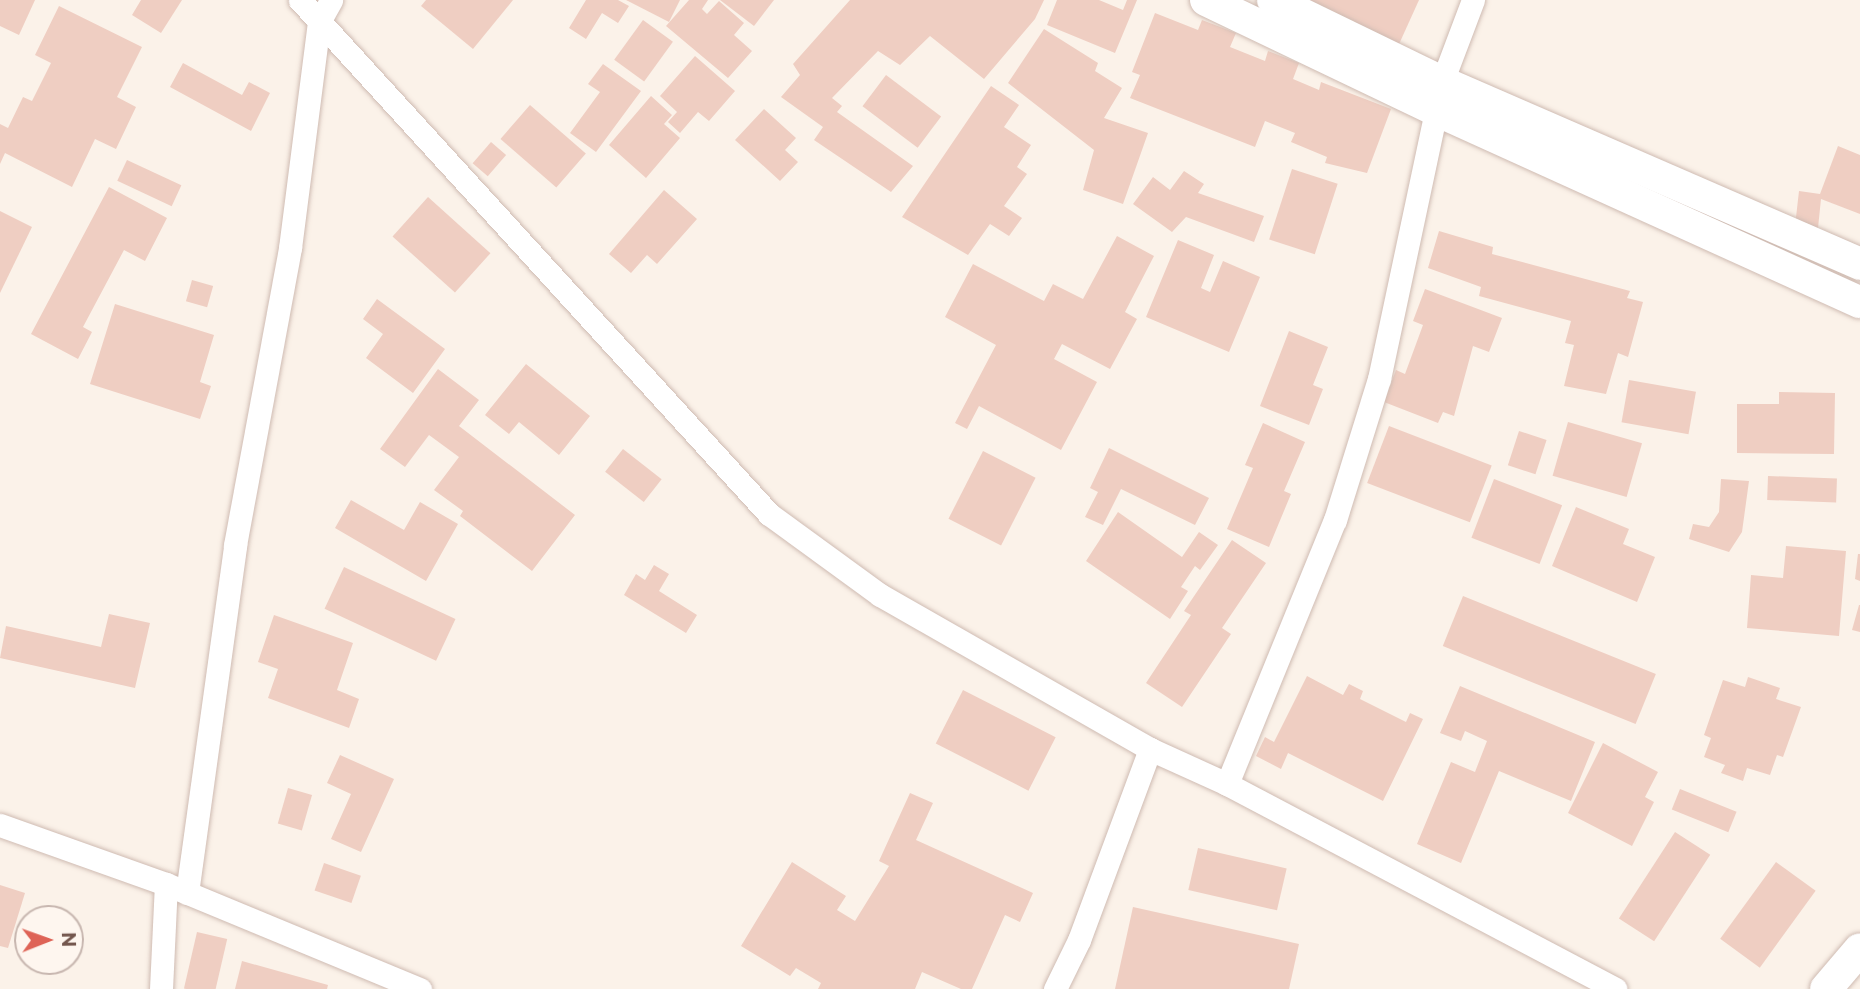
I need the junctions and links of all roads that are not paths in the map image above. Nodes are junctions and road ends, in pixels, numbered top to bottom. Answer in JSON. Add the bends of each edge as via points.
{"nodes":[{"id":1,"x":300,"y":0,"type":"edge"},
{"id":2,"x":331,"y":0,"type":"edge"},
{"id":3,"x":1206,"y":0,"type":"edge"},
{"id":4,"x":1273,"y":0,"type":"edge"},
{"id":5,"x":1473,"y":0,"type":"edge"},
{"id":6,"x":319,"y":22,"type":"junction"},
{"id":7,"x":1439,"y":96,"type":"junction"},
{"id":8,"x":1860,"y":264,"type":"edge"},
{"id":9,"x":1860,"y":302,"type":"edge"},
{"id":10,"x":1150,"y":748,"type":"junction"},
{"id":11,"x":1227,"y":784,"type":"junction"},
{"id":12,"x":0,"y":825,"type":"edge"},
{"id":13,"x":176,"y":889,"type":"junction"},
{"id":14,"x":1860,"y":949,"type":"edge"},
{"id":15,"x":161,"y":989,"type":"edge"},
{"id":16,"x":420,"y":989,"type":"edge"},
{"id":17,"x":1055,"y":989,"type":"edge"},
{"id":18,"x":1615,"y":989,"type":"edge"},
{"id":19,"x":1826,"y":989,"type":"edge"}],
"edges":[{"from":1,"to":6,"type":"street"},
{"from":2,"to":6,"type":"street"},
{"from":3,"to":7,"type":"street"},
{"from":4,"to":7,"type":"street"},
{"from":5,"to":7,"type":"street"},
{"from":6,"to":10,"type":"street","via":[[769,514],[880,595]]},
{"from":6,"to":13,"type":"street","via":[[290,248]]},
{"from":7,"to":8,"type":"street"},
{"from":7,"to":9,"type":"street"},
{"from":7,"to":11,"type":"street","via":[[1367,417],[1335,520]]},
{"from":10,"to":11,"type":"street"},
{"from":10,"to":17,"type":"street","via":[[1079,940]]},
{"from":11,"to":18,"type":"street"},
{"from":12,"to":13,"type":"street"},
{"from":13,"to":15,"type":"street"},
{"from":13,"to":16,"type":"street"},
{"from":14,"to":19,"type":"street"}]}
